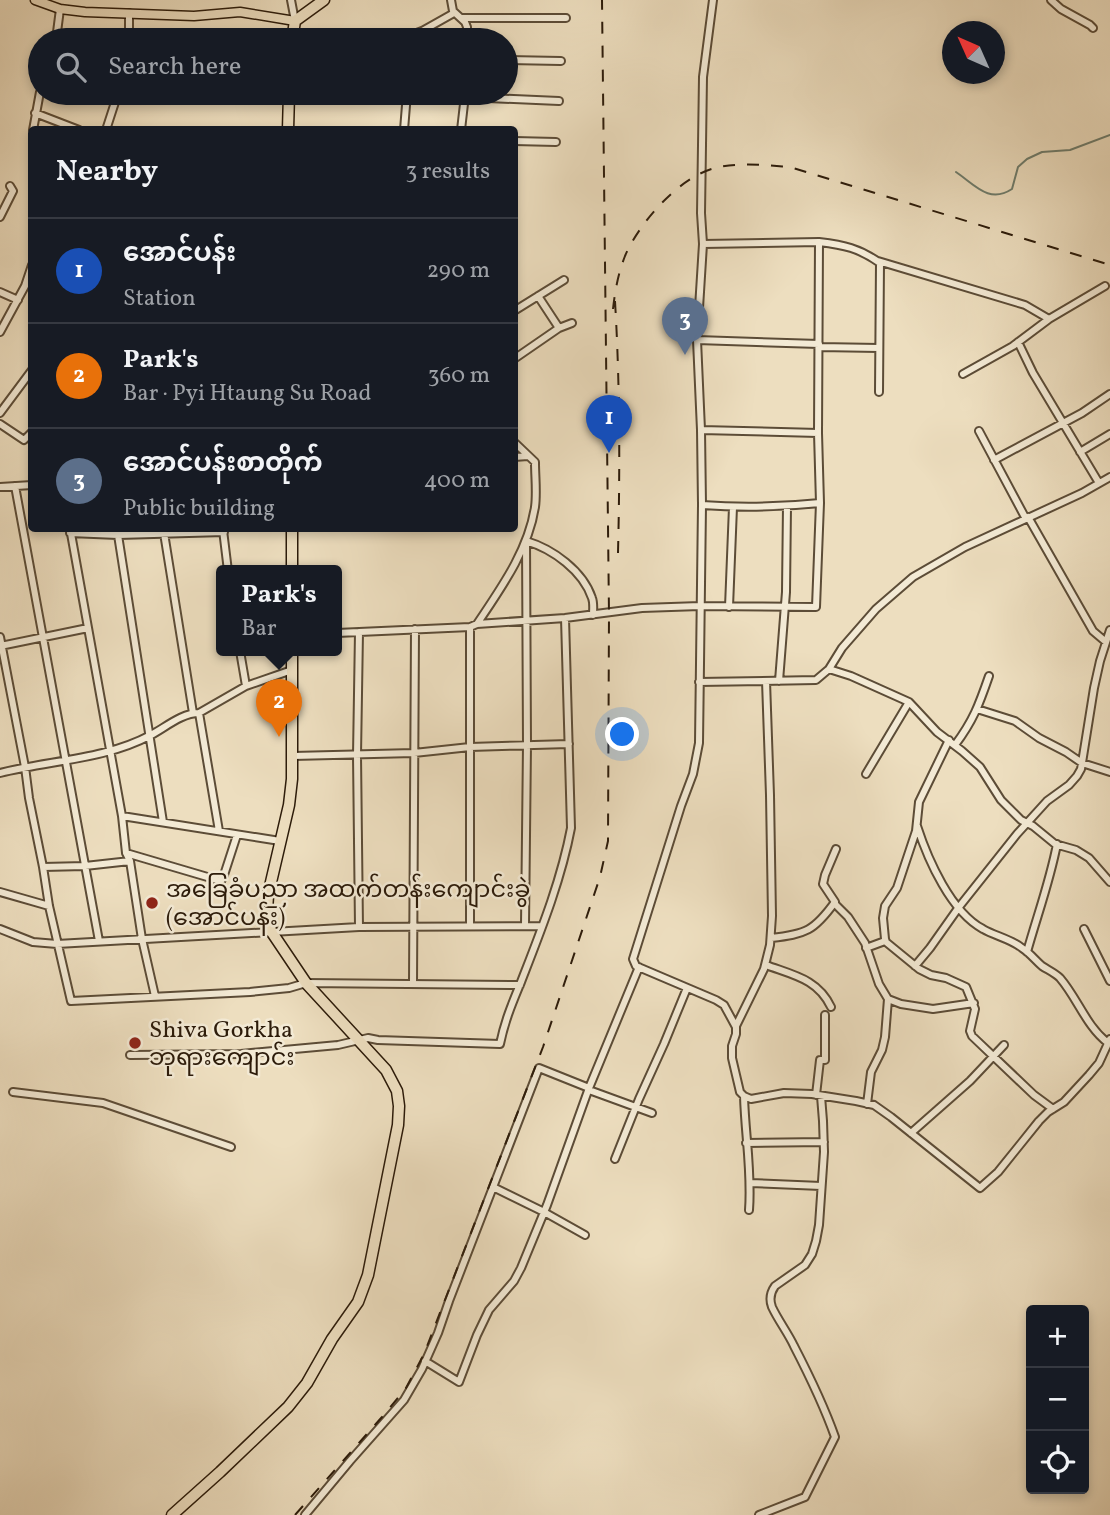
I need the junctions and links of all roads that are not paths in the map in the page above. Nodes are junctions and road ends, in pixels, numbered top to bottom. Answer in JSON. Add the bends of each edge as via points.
{"nodes":[{"id":1,"x":34,"y":0,"type":"edge"},
{"id":2,"x":291,"y":0,"type":"edge"},
{"id":3,"x":324,"y":0,"type":"edge"},
{"id":4,"x":451,"y":0,"type":"edge"},
{"id":5,"x":713,"y":0,"type":"edge"},
{"id":6,"x":1051,"y":0,"type":"edge"},
{"id":7,"x":60,"y":9,"type":"junction"},
{"id":8,"x":129,"y":13,"type":"junction"},
{"id":9,"x":454,"y":13,"type":"junction"},
{"id":10,"x":462,"y":18,"type":"junction"},
{"id":11,"x":566,"y":19,"type":"dead end"},
{"id":12,"x":295,"y":21,"type":"junction"},
{"id":13,"x":58,"y":28,"type":"edge"},
{"id":14,"x":129,"y":28,"type":"edge"},
{"id":15,"x":294,"y":28,"type":"edge"},
{"id":16,"x":427,"y":28,"type":"edge"},
{"id":17,"x":467,"y":28,"type":"edge"},
{"id":18,"x":1093,"y":28,"type":"dead end"},
{"id":19,"x":518,"y":60,"type":"edge"},
{"id":20,"x":561,"y":61,"type":"dead end"},
{"id":21,"x":518,"y":98,"type":"edge"},
{"id":22,"x":559,"y":101,"type":"dead end"},
{"id":23,"x":37,"y":105,"type":"edge"},
{"id":24,"x":114,"y":105,"type":"edge"},
{"id":25,"x":289,"y":105,"type":"edge"},
{"id":26,"x":406,"y":105,"type":"edge"},
{"id":27,"x":464,"y":105,"type":"edge"},
{"id":28,"x":35,"y":113,"type":"junction"},
{"id":29,"x":33,"y":126,"type":"edge"},
{"id":30,"x":69,"y":126,"type":"edge"},
{"id":31,"x":107,"y":126,"type":"edge"},
{"id":32,"x":288,"y":126,"type":"edge"},
{"id":33,"x":404,"y":126,"type":"edge"},
{"id":34,"x":461,"y":126,"type":"edge"},
{"id":35,"x":518,"y":141,"type":"edge"},
{"id":36,"x":556,"y":142,"type":"dead end"},
{"id":37,"x":10,"y":186,"type":"dead end"},
{"id":38,"x":0,"y":217,"type":"edge"},
{"id":39,"x":819,"y":242,"type":"junction"},
{"id":40,"x":703,"y":244,"type":"junction"},
{"id":41,"x":876,"y":261,"type":"junction"},
{"id":42,"x":28,"y":278,"type":"edge"},
{"id":43,"x":565,"y":280,"type":"dead end"},
{"id":44,"x":1105,"y":286,"type":"dead end"},
{"id":45,"x":0,"y":292,"type":"edge"},
{"id":46,"x":538,"y":296,"type":"junction"},
{"id":47,"x":18,"y":300,"type":"junction"},
{"id":48,"x":518,"y":308,"type":"edge"},
{"id":49,"x":1049,"y":319,"type":"junction"},
{"id":50,"x":572,"y":323,"type":"dead end"},
{"id":51,"x":559,"y":328,"type":"junction"},
{"id":52,"x":0,"y":332,"type":"edge"},
{"id":53,"x":697,"y":340,"type":"junction"},
{"id":54,"x":1018,"y":342,"type":"junction"},
{"id":55,"x":819,"y":345,"type":"junction"},
{"id":56,"x":879,"y":348,"type":"junction"},
{"id":57,"x":518,"y":355,"type":"edge"},
{"id":58,"x":963,"y":374,"type":"dead end"},
{"id":59,"x":28,"y":375,"type":"edge"},
{"id":60,"x":879,"y":392,"type":"dead end"},
{"id":61,"x":1110,"y":394,"type":"edge"},
{"id":62,"x":0,"y":413,"type":"edge"},
{"id":63,"x":1063,"y":423,"type":"junction"},
{"id":64,"x":0,"y":424,"type":"edge"},
{"id":65,"x":701,"y":430,"type":"junction"},
{"id":66,"x":979,"y":432,"type":"dead end"},
{"id":67,"x":818,"y":433,"type":"junction"},
{"id":68,"x":1110,"y":435,"type":"edge"},
{"id":69,"x":28,"y":436,"type":"edge"},
{"id":70,"x":518,"y":446,"type":"edge"},
{"id":71,"x":1080,"y":452,"type":"junction"},
{"id":72,"x":528,"y":456,"type":"junction"},
{"id":73,"x":518,"y":457,"type":"edge"},
{"id":74,"x":994,"y":460,"type":"junction"},
{"id":75,"x":1110,"y":477,"type":"edge"},
{"id":76,"x":1099,"y":483,"type":"junction"},
{"id":77,"x":28,"y":485,"type":"edge"},
{"id":78,"x":15,"y":486,"type":"junction"},
{"id":79,"x":0,"y":487,"type":"edge"},
{"id":80,"x":820,"y":503,"type":"junction"},
{"id":81,"x":702,"y":505,"type":"junction"},
{"id":82,"x":787,"y":506,"type":"junction"},
{"id":83,"x":733,"y":507,"type":"junction"},
{"id":84,"x":1027,"y":518,"type":"junction"},
{"id":85,"x":70,"y":532,"type":"edge"},
{"id":86,"x":86,"y":532,"type":"edge"},
{"id":87,"x":184,"y":532,"type":"edge"},
{"id":88,"x":223,"y":532,"type":"edge"},
{"id":89,"x":292,"y":532,"type":"edge"},
{"id":90,"x":164,"y":533,"type":"junction"},
{"id":91,"x":118,"y":534,"type":"junction"},
{"id":92,"x":526,"y":541,"type":"junction"},
{"id":93,"x":227,"y":565,"type":"edge"},
{"id":94,"x":292,"y":565,"type":"edge"},
{"id":95,"x":700,"y":606,"type":"junction"},
{"id":96,"x":729,"y":607,"type":"junction"},
{"id":97,"x":785,"y":608,"type":"junction"},
{"id":98,"x":593,"y":615,"type":"junction"},
{"id":99,"x":565,"y":618,"type":"junction"},
{"id":100,"x":526,"y":622,"type":"junction"},
{"id":101,"x":473,"y":626,"type":"junction"},
{"id":102,"x":88,"y":628,"type":"junction"},
{"id":103,"x":415,"y":629,"type":"junction"},
{"id":104,"x":1110,"y":630,"type":"edge"},
{"id":105,"x":359,"y":632,"type":"junction"},
{"id":106,"x":342,"y":633,"type":"edge"},
{"id":107,"x":44,"y":636,"type":"junction"},
{"id":108,"x":0,"y":637,"type":"edge"},
{"id":109,"x":1106,"y":642,"type":"junction"},
{"id":110,"x":1,"y":645,"type":"edge"},
{"id":111,"x":241,"y":656,"type":"edge"},
{"id":112,"x":292,"y":656,"type":"edge"},
{"id":113,"x":829,"y":669,"type":"junction"},
{"id":114,"x":293,"y":670,"type":"junction"},
{"id":115,"x":989,"y":676,"type":"dead end"},
{"id":116,"x":766,"y":681,"type":"junction"},
{"id":117,"x":779,"y":681,"type":"junction"},
{"id":118,"x":699,"y":682,"type":"junction"},
{"id":119,"x":246,"y":686,"type":"junction"},
{"id":120,"x":909,"y":702,"type":"junction"},
{"id":121,"x":977,"y":709,"type":"junction"},
{"id":122,"x":196,"y":713,"type":"junction"},
{"id":123,"x":149,"y":736,"type":"junction"},
{"id":124,"x":952,"y":742,"type":"junction"},
{"id":125,"x":569,"y":744,"type":"junction"},
{"id":126,"x":527,"y":745,"type":"junction"},
{"id":127,"x":470,"y":747,"type":"junction"},
{"id":128,"x":110,"y":751,"type":"junction"},
{"id":129,"x":414,"y":753,"type":"junction"},
{"id":130,"x":357,"y":755,"type":"junction"},
{"id":131,"x":293,"y":756,"type":"junction"},
{"id":132,"x":66,"y":761,"type":"junction"},
{"id":133,"x":1082,"y":763,"type":"junction"},
{"id":134,"x":25,"y":767,"type":"junction"},
{"id":135,"x":1110,"y":772,"type":"edge"},
{"id":136,"x":0,"y":773,"type":"edge"},
{"id":137,"x":866,"y":774,"type":"dead end"},
{"id":138,"x":122,"y":816,"type":"junction"},
{"id":139,"x":163,"y":822,"type":"junction"},
{"id":140,"x":1027,"y":823,"type":"junction"},
{"id":141,"x":916,"y":825,"type":"junction"},
{"id":142,"x":219,"y":831,"type":"junction"},
{"id":143,"x":237,"y":835,"type":"junction"},
{"id":144,"x":279,"y":841,"type":"junction"},
{"id":145,"x":1057,"y":844,"type":"junction"},
{"id":146,"x":836,"y":849,"type":"dead end"},
{"id":147,"x":127,"y":853,"type":"junction"},
{"id":148,"x":130,"y":861,"type":"junction"},
{"id":149,"x":85,"y":866,"type":"junction"},
{"id":150,"x":43,"y":867,"type":"junction"},
{"id":151,"x":1110,"y":882,"type":"edge"},
{"id":152,"x":0,"y":892,"type":"edge"},
{"id":153,"x":834,"y":903,"type":"junction"},
{"id":154,"x":49,"y":906,"type":"junction"},
{"id":155,"x":959,"y":907,"type":"junction"},
{"id":156,"x":525,"y":925,"type":"junction"},
{"id":157,"x":414,"y":926,"type":"junction"},
{"id":158,"x":470,"y":926,"type":"junction"},
{"id":159,"x":542,"y":926,"type":"junction"},
{"id":160,"x":359,"y":927,"type":"junction"},
{"id":161,"x":0,"y":929,"type":"edge"},
{"id":162,"x":1084,"y":929,"type":"dead end"},
{"id":163,"x":271,"y":931,"type":"junction"},
{"id":164,"x":771,"y":938,"type":"junction"},
{"id":165,"x":142,"y":939,"type":"junction"},
{"id":166,"x":99,"y":941,"type":"junction"},
{"id":167,"x":885,"y":941,"type":"junction"},
{"id":168,"x":57,"y":944,"type":"junction"},
{"id":169,"x":866,"y":948,"type":"junction"},
{"id":170,"x":1027,"y":951,"type":"junction"},
{"id":171,"x":766,"y":965,"type":"junction"},
{"id":172,"x":915,"y":965,"type":"junction"},
{"id":173,"x":639,"y":967,"type":"junction"},
{"id":174,"x":1110,"y":981,"type":"edge"},
{"id":175,"x":306,"y":983,"type":"junction"},
{"id":176,"x":413,"y":983,"type":"junction"},
{"id":177,"x":520,"y":985,"type":"junction"},
{"id":178,"x":687,"y":988,"type":"junction"},
{"id":179,"x":155,"y":996,"type":"junction"},
{"id":180,"x":888,"y":999,"type":"junction"},
{"id":181,"x":974,"y":1003,"type":"junction"},
{"id":182,"x":831,"y":1007,"type":"dead end"},
{"id":183,"x":825,"y":1015,"type":"dead end"},
{"id":184,"x":736,"y":1026,"type":"junction"},
{"id":185,"x":358,"y":1041,"type":"junction"},
{"id":186,"x":1109,"y":1041,"type":"edge"},
{"id":187,"x":1004,"y":1045,"type":"dead end"},
{"id":188,"x":130,"y":1055,"type":"dead end"},
{"id":189,"x":993,"y":1056,"type":"junction"},
{"id":190,"x":589,"y":1089,"type":"junction"},
{"id":191,"x":13,"y":1091,"type":"dead end"},
{"id":192,"x":818,"y":1095,"type":"junction"},
{"id":193,"x":744,"y":1096,"type":"junction"},
{"id":194,"x":867,"y":1104,"type":"junction"},
{"id":195,"x":636,"y":1107,"type":"junction"},
{"id":196,"x":1053,"y":1109,"type":"junction"},
{"id":197,"x":652,"y":1113,"type":"dead end"},
{"id":198,"x":911,"y":1133,"type":"junction"},
{"id":199,"x":746,"y":1143,"type":"junction"},
{"id":200,"x":824,"y":1143,"type":"junction"},
{"id":201,"x":231,"y":1147,"type":"dead end"},
{"id":202,"x":615,"y":1159,"type":"dead end"},
{"id":203,"x":750,"y":1183,"type":"junction"},
{"id":204,"x":821,"y":1186,"type":"junction"},
{"id":205,"x":493,"y":1187,"type":"junction"},
{"id":206,"x":749,"y":1210,"type":"dead end"},
{"id":207,"x":544,"y":1212,"type":"junction"},
{"id":208,"x":585,"y":1235,"type":"dead end"},
{"id":209,"x":425,"y":1361,"type":"junction"},
{"id":210,"x":172,"y":1515,"type":"edge"},
{"id":211,"x":305,"y":1515,"type":"edge"},
{"id":212,"x":759,"y":1515,"type":"edge"}],
"edges":[{"from":1,"to":7,"type":"main road"},
{"from":2,"to":12,"type":"street"},
{"from":3,"to":12,"type":"highway"},
{"from":4,"to":9,"type":"street"},
{"from":5,"to":40,"type":"street","via":[[703,77]]},
{"from":6,"to":18,"type":"street"},
{"from":7,"to":8,"type":"main road"},
{"from":7,"to":13,"type":"street"},
{"from":8,"to":12,"type":"main road","via":[[194,16],[240,12]]},
{"from":8,"to":14,"type":"street"},
{"from":9,"to":10,"type":"street"},
{"from":9,"to":16,"type":"street"},
{"from":10,"to":11,"type":"street"},
{"from":10,"to":17,"type":"street"},
{"from":12,"to":15,"type":"highway"},
{"from":19,"to":20,"type":"street"},
{"from":21,"to":22,"type":"street"},
{"from":23,"to":28,"type":"street"},
{"from":24,"to":31,"type":"street"},
{"from":25,"to":32,"type":"highway"},
{"from":26,"to":33,"type":"street"},
{"from":27,"to":34,"type":"street"},
{"from":28,"to":29,"type":"street"},
{"from":28,"to":30,"type":"street"},
{"from":35,"to":36,"type":"street"},
{"from":37,"to":38,"type":"street","via":[[13,191]]},
{"from":39,"to":40,"type":"street"},
{"from":39,"to":41,"type":"street","via":[[850,247]]},
{"from":39,"to":55,"type":"street"},
{"from":40,"to":53,"type":"street"},
{"from":41,"to":49,"type":"street","via":[[1025,305]]},
{"from":41,"to":56,"type":"street","via":[[880,263]]},
{"from":42,"to":47,"type":"street"},
{"from":43,"to":46,"type":"street"},
{"from":44,"to":49,"type":"street"},
{"from":45,"to":47,"type":"street"},
{"from":46,"to":48,"type":"street"},
{"from":46,"to":51,"type":"street"},
{"from":47,"to":52,"type":"street"},
{"from":49,"to":54,"type":"street"},
{"from":50,"to":51,"type":"street"},
{"from":51,"to":57,"type":"street"},
{"from":53,"to":55,"type":"street"},
{"from":53,"to":65,"type":"street"},
{"from":54,"to":58,"type":"street"},
{"from":54,"to":63,"type":"street"},
{"from":55,"to":56,"type":"street"},
{"from":55,"to":67,"type":"street"},
{"from":56,"to":60,"type":"street"},
{"from":59,"to":62,"type":"street"},
{"from":61,"to":63,"type":"street"},
{"from":63,"to":71,"type":"street"},
{"from":63,"to":74,"type":"street"},
{"from":64,"to":69,"type":"street","via":[[24,440]]},
{"from":65,"to":67,"type":"street"},
{"from":65,"to":81,"type":"street"},
{"from":66,"to":74,"type":"street"},
{"from":67,"to":80,"type":"street"},
{"from":68,"to":71,"type":"street"},
{"from":70,"to":72,"type":"street"},
{"from":71,"to":76,"type":"street"},
{"from":72,"to":73,"type":"street"},
{"from":72,"to":92,"type":"street","via":[[535,463],[535,505]]},
{"from":74,"to":84,"type":"street"},
{"from":75,"to":76,"type":"street"},
{"from":76,"to":84,"type":"street"},
{"from":77,"to":78,"type":"street"},
{"from":78,"to":79,"type":"street"},
{"from":78,"to":107,"type":"street"},
{"from":80,"to":82,"type":"street"},
{"from":80,"to":97,"type":"street","via":[[816,607]]},
{"from":81,"to":83,"type":"street"},
{"from":81,"to":95,"type":"street"},
{"from":82,"to":83,"type":"street"},
{"from":82,"to":97,"type":"street"},
{"from":83,"to":96,"type":"street"},
{"from":84,"to":109,"type":"street","via":[[1093,631]]},
{"from":84,"to":113,"type":"street","via":[[913,576],[876,609]]},
{"from":85,"to":102,"type":"street"},
{"from":86,"to":91,"type":"street"},
{"from":87,"to":90,"type":"street"},
{"from":88,"to":93,"type":"street"},
{"from":89,"to":94,"type":"highway"},
{"from":90,"to":91,"type":"street"},
{"from":90,"to":122,"type":"street"},
{"from":91,"to":123,"type":"street"},
{"from":92,"to":98,"type":"street","via":[[550,551],[574,571],[593,600]]},
{"from":92,"to":100,"type":"street"},
{"from":92,"to":101,"type":"street","via":[[498,593]]},
{"from":95,"to":96,"type":"street"},
{"from":95,"to":98,"type":"street"},
{"from":95,"to":118,"type":"street"},
{"from":96,"to":97,"type":"street"},
{"from":97,"to":117,"type":"street"},
{"from":98,"to":99,"type":"street"},
{"from":99,"to":100,"type":"street"},
{"from":99,"to":125,"type":"street"},
{"from":100,"to":101,"type":"street"},
{"from":100,"to":126,"type":"street"},
{"from":101,"to":103,"type":"street"},
{"from":101,"to":127,"type":"street"},
{"from":102,"to":107,"type":"street"},
{"from":102,"to":128,"type":"street"},
{"from":103,"to":105,"type":"street"},
{"from":103,"to":129,"type":"street"},
{"from":104,"to":109,"type":"street"},
{"from":105,"to":106,"type":"street"},
{"from":105,"to":130,"type":"street"},
{"from":107,"to":110,"type":"street"},
{"from":107,"to":132,"type":"street"},
{"from":108,"to":110,"type":"street"},
{"from":109,"to":133,"type":"street"},
{"from":110,"to":134,"type":"street"},
{"from":111,"to":119,"type":"street"},
{"from":112,"to":114,"type":"highway"},
{"from":113,"to":117,"type":"street","via":[[817,680]]},
{"from":113,"to":120,"type":"street"},
{"from":114,"to":119,"type":"street"},
{"from":114,"to":131,"type":"highway"},
{"from":115,"to":121,"type":"street"},
{"from":116,"to":117,"type":"street"},
{"from":116,"to":118,"type":"street"},
{"from":116,"to":164,"type":"street"},
{"from":118,"to":173,"type":"street","via":[[699,743],[693,774],[633,959]]},
{"from":119,"to":122,"type":"street"},
{"from":120,"to":124,"type":"street"},
{"from":120,"to":137,"type":"street"},
{"from":121,"to":124,"type":"street","via":[[968,727]]},
{"from":121,"to":133,"type":"street","via":[[1015,721]]},
{"from":122,"to":123,"type":"street"},
{"from":122,"to":142,"type":"street"},
{"from":123,"to":128,"type":"street"},
{"from":123,"to":139,"type":"street"},
{"from":124,"to":140,"type":"street","via":[[980,767],[1001,800]]},
{"from":124,"to":141,"type":"street","via":[[919,802]]},
{"from":125,"to":126,"type":"street"},
{"from":125,"to":159,"type":"street","via":[[572,828]]},
{"from":126,"to":127,"type":"street"},
{"from":126,"to":156,"type":"street"},
{"from":127,"to":129,"type":"street"},
{"from":127,"to":158,"type":"street"},
{"from":128,"to":132,"type":"street"},
{"from":128,"to":138,"type":"street"},
{"from":129,"to":130,"type":"street"},
{"from":129,"to":157,"type":"street"},
{"from":130,"to":131,"type":"street"},
{"from":130,"to":160,"type":"street"},
{"from":131,"to":144,"type":"highway","via":[[289,805]]},
{"from":132,"to":134,"type":"street"},
{"from":132,"to":149,"type":"street"},
{"from":133,"to":135,"type":"street"},
{"from":133,"to":140,"type":"street","via":[[1069,785]]},
{"from":134,"to":136,"type":"street"},
{"from":134,"to":150,"type":"street"},
{"from":138,"to":139,"type":"street"},
{"from":138,"to":147,"type":"street"},
{"from":139,"to":142,"type":"street"},
{"from":140,"to":145,"type":"street"},
{"from":140,"to":155,"type":"street"},
{"from":141,"to":155,"type":"street","via":[[940,879]]},
{"from":141,"to":167,"type":"street","via":[[897,888],[885,906]]},
{"from":142,"to":143,"type":"street"},
{"from":143,"to":144,"type":"street"},
{"from":143,"to":147,"type":"street","via":[[220,881]]},
{"from":144,"to":163,"type":"highway","via":[[268,895]]},
{"from":145,"to":151,"type":"street","via":[[1089,858]]},
{"from":145,"to":170,"type":"street"},
{"from":146,"to":153,"type":"street","via":[[823,884]]},
{"from":147,"to":148,"type":"street"},
{"from":148,"to":149,"type":"street"},
{"from":148,"to":165,"type":"street"},
{"from":149,"to":150,"type":"street"},
{"from":149,"to":166,"type":"street"},
{"from":150,"to":154,"type":"street"},
{"from":152,"to":154,"type":"street"},
{"from":153,"to":164,"type":"street","via":[[810,930]]},
{"from":153,"to":169,"type":"street"},
{"from":154,"to":168,"type":"street"},
{"from":155,"to":170,"type":"street","via":[[982,929]]},
{"from":155,"to":172,"type":"street"},
{"from":156,"to":158,"type":"street"},
{"from":156,"to":159,"type":"street"},
{"from":157,"to":158,"type":"street"},
{"from":157,"to":160,"type":"street"},
{"from":157,"to":176,"type":"street"},
{"from":159,"to":177,"type":"street"},
{"from":160,"to":163,"type":"street"},
{"from":161,"to":168,"type":"street","via":[[33,942]]},
{"from":162,"to":174,"type":"street"},
{"from":163,"to":165,"type":"street"},
{"from":163,"to":175,"type":"highway"},
{"from":164,"to":171,"type":"street"},
{"from":165,"to":166,"type":"street"},
{"from":165,"to":179,"type":"street"},
{"from":166,"to":168,"type":"street"},
{"from":167,"to":169,"type":"street"},
{"from":167,"to":172,"type":"street"},
{"from":168,"to":179,"type":"street","via":[[71,1001]]},
{"from":169,"to":180,"type":"street"},
{"from":170,"to":186,"type":"street","via":[[1059,977],[1097,1034]]},
{"from":171,"to":182,"type":"street","via":[[813,983]]},
{"from":171,"to":184,"type":"street"},
{"from":172,"to":181,"type":"street","via":[[967,987]]},
{"from":173,"to":178,"type":"street"},
{"from":173,"to":190,"type":"street"},
{"from":175,"to":176,"type":"street"},
{"from":175,"to":179,"type":"street","via":[[250,992]]},
{"from":175,"to":185,"type":"highway"},
{"from":176,"to":177,"type":"street"},
{"from":177,"to":185,"type":"street","via":[[500,1044]]},
{"from":178,"to":184,"type":"street","via":[[724,1005]]},
{"from":178,"to":195,"type":"street"},
{"from":180,"to":181,"type":"street","via":[[933,1009]]},
{"from":180,"to":194,"type":"street","via":[[885,1037],[871,1072]]},
{"from":181,"to":189,"type":"street","via":[[970,1031]]},
{"from":183,"to":192,"type":"street","via":[[825,1060],[820,1060]]},
{"from":184,"to":193,"type":"street","via":[[732,1058]]},
{"from":185,"to":188,"type":"street","via":[[241,1054]]},
{"from":185,"to":210,"type":"highway","via":[[386,1070],[399,1106],[368,1275],[358,1302],[288,1407]]},
{"from":186,"to":196,"type":"street","via":[[1099,1063]]},
{"from":187,"to":189,"type":"street"},
{"from":189,"to":196,"type":"street"},
{"from":189,"to":198,"type":"street"},
{"from":190,"to":195,"type":"street"},
{"from":190,"to":205,"type":"street","via":[[540,1068]]},
{"from":190,"to":207,"type":"street"},
{"from":191,"to":201,"type":"street","via":[[103,1104]]},
{"from":192,"to":193,"type":"street"},
{"from":192,"to":194,"type":"street"},
{"from":192,"to":200,"type":"street"},
{"from":193,"to":199,"type":"street"},
{"from":194,"to":198,"type":"street"},
{"from":195,"to":197,"type":"street"},
{"from":195,"to":202,"type":"street"},
{"from":196,"to":198,"type":"street","via":[[980,1188]]},
{"from":199,"to":200,"type":"street"},
{"from":199,"to":203,"type":"street"},
{"from":200,"to":204,"type":"street"},
{"from":203,"to":204,"type":"street"},
{"from":203,"to":206,"type":"street"},
{"from":204,"to":212,"type":"street","via":[[812,1254],[805,1265],[775,1286],[770,1298],[835,1437],[805,1497]]},
{"from":205,"to":207,"type":"street"},
{"from":205,"to":209,"type":"street"},
{"from":207,"to":208,"type":"street"},
{"from":207,"to":209,"type":"street","via":[[517,1275],[489,1310],[459,1382]]},
{"from":209,"to":211,"type":"street","via":[[404,1400]]}]}
